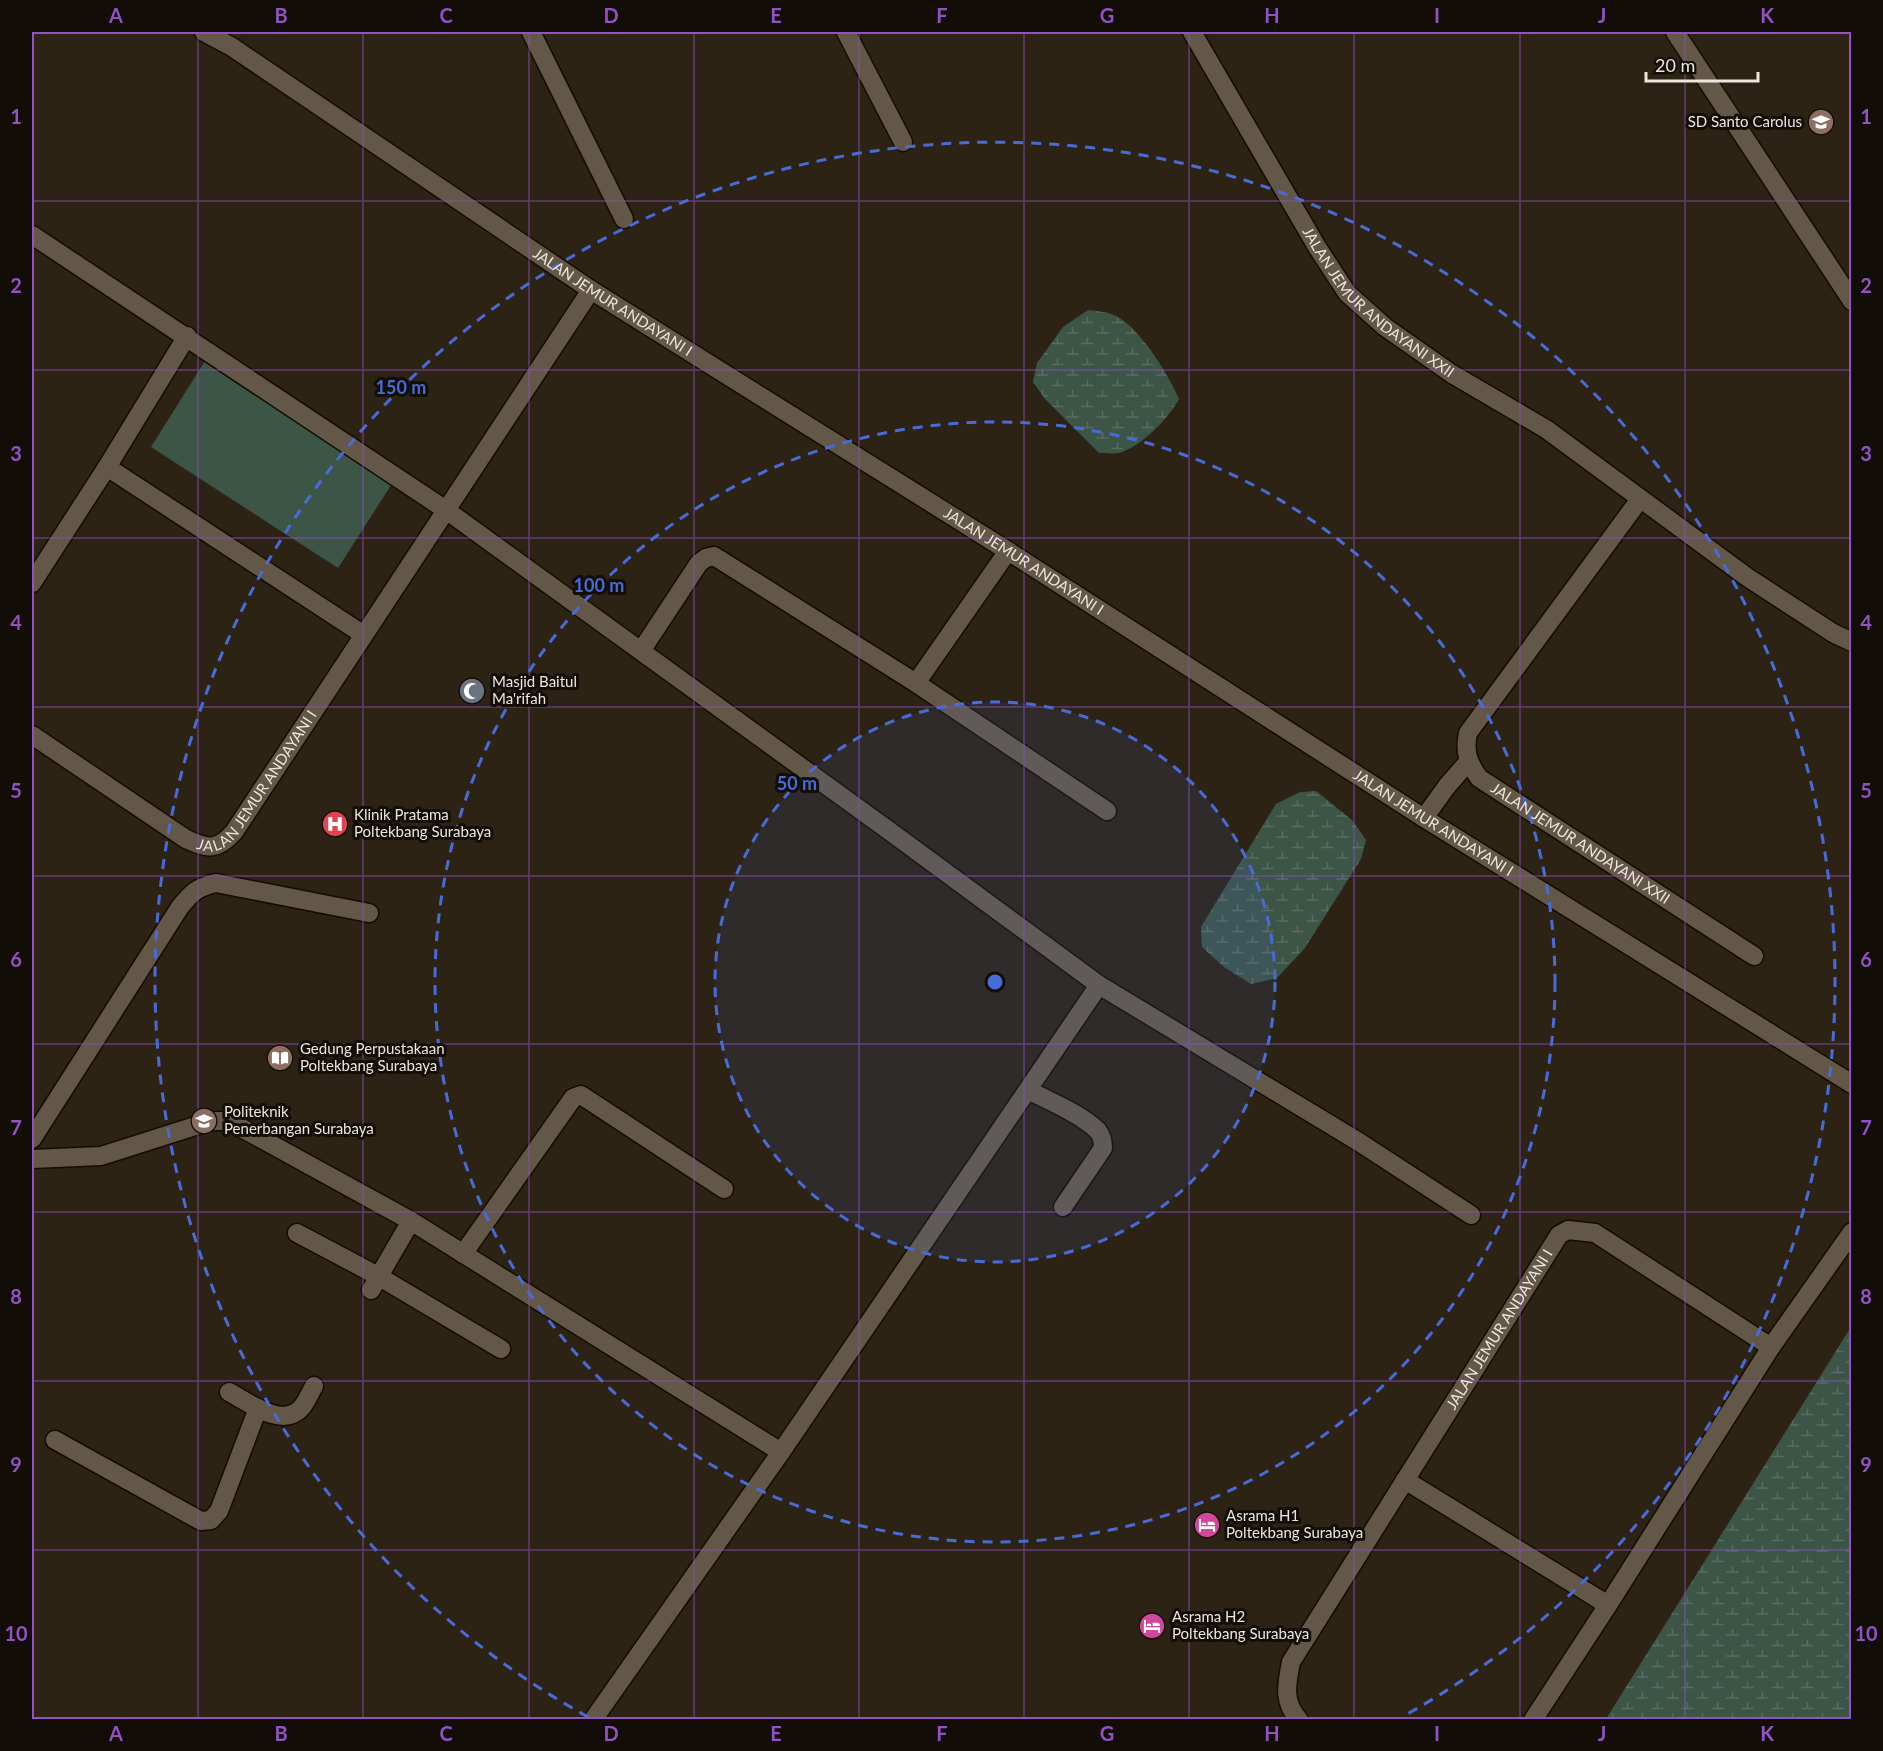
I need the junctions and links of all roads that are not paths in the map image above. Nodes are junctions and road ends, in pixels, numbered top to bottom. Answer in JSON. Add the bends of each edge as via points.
{"nodes":[{"id":1,"x":204,"y":32,"type":"edge"},
{"id":2,"x":531,"y":32,"type":"edge"},
{"id":3,"x":846,"y":32,"type":"edge"},
{"id":4,"x":1192,"y":32,"type":"edge"},
{"id":5,"x":1675,"y":32,"type":"edge"},
{"id":6,"x":903,"y":142,"type":"dead end"},
{"id":7,"x":624,"y":219,"type":"dead end"},
{"id":8,"x":32,"y":234,"type":"edge"},
{"id":9,"x":591,"y":290,"type":"junction"},
{"id":10,"x":1851,"y":301,"type":"edge"},
{"id":11,"x":187,"y":336,"type":"junction"},
{"id":12,"x":107,"y":467,"type":"junction"},
{"id":13,"x":1640,"y":499,"type":"junction"},
{"id":14,"x":446,"y":510,"type":"junction"},
{"id":15,"x":1008,"y":551,"type":"junction"},
{"id":16,"x":32,"y":583,"type":"edge"},
{"id":17,"x":364,"y":635,"type":"junction"},
{"id":18,"x":1851,"y":642,"type":"edge"},
{"id":19,"x":641,"y":651,"type":"junction"},
{"id":20,"x":916,"y":683,"type":"junction"},
{"id":21,"x":32,"y":735,"type":"edge"},
{"id":22,"x":1468,"y":762,"type":"junction"},
{"id":23,"x":1107,"y":811,"type":"dead end"},
{"id":24,"x":1424,"y":818,"type":"junction"},
{"id":25,"x":369,"y":913,"type":"dead end"},
{"id":26,"x":1754,"y":956,"type":"dead end"},
{"id":27,"x":1099,"y":985,"type":"junction"},
{"id":28,"x":1851,"y":1084,"type":"edge"},
{"id":29,"x":1028,"y":1090,"type":"junction"},
{"id":30,"x":32,"y":1139,"type":"edge"},
{"id":31,"x":32,"y":1159,"type":"edge"},
{"id":32,"x":724,"y":1189,"type":"dead end"},
{"id":33,"x":1063,"y":1207,"type":"dead end"},
{"id":34,"x":1471,"y":1215,"type":"dead end"},
{"id":35,"x":411,"y":1221,"type":"junction"},
{"id":36,"x":1851,"y":1232,"type":"edge"},
{"id":37,"x":297,"y":1233,"type":"dead end"},
{"id":38,"x":463,"y":1254,"type":"junction"},
{"id":39,"x":375,"y":1283,"type":"junction"},
{"id":40,"x":1771,"y":1347,"type":"junction"},
{"id":41,"x":501,"y":1349,"type":"dead end"},
{"id":42,"x":314,"y":1386,"type":"dead end"},
{"id":43,"x":230,"y":1392,"type":"dead end"},
{"id":44,"x":258,"y":1408,"type":"junction"},
{"id":45,"x":55,"y":1440,"type":"dead end"},
{"id":46,"x":781,"y":1452,"type":"junction"},
{"id":47,"x":1405,"y":1480,"type":"junction"},
{"id":48,"x":1608,"y":1605,"type":"junction"},
{"id":49,"x":593,"y":1719,"type":"edge"},
{"id":50,"x":1299,"y":1719,"type":"edge"},
{"id":51,"x":1533,"y":1719,"type":"edge"}],
"edges":[{"from":1,"to":9,"type":"street","name":"JALAN JEMUR ANDAYANI I"},
{"from":2,"to":7,"type":"street"},
{"from":3,"to":6,"type":"street"},
{"from":4,"to":13,"type":"street","name":"JALAN JEMUR ANDAYANI XXII","via":[[1347,293],[1384,327],[1452,374],[1546,429]]},
{"from":5,"to":10,"type":"street"},
{"from":8,"to":11,"type":"street"},
{"from":9,"to":14,"type":"street","name":"JALAN JEMUR ANDAYANI I"},
{"from":9,"to":15,"type":"street","name":"JALAN JEMUR ANDAYANI I"},
{"from":11,"to":12,"type":"street"},
{"from":11,"to":14,"type":"street"},
{"from":12,"to":16,"type":"street"},
{"from":12,"to":17,"type":"street"},
{"from":13,"to":18,"type":"street","name":"JALAN JEMUR ANDAYANI XXII","via":[[1747,577]]},
{"from":13,"to":22,"type":"street","via":[[1468,733]]},
{"from":14,"to":17,"type":"street","name":"JALAN JEMUR ANDAYANI I"},
{"from":14,"to":19,"type":"street"},
{"from":15,"to":20,"type":"street"},
{"from":15,"to":24,"type":"street","name":"JALAN JEMUR ANDAYANI I"},
{"from":17,"to":21,"type":"street","name":"JALAN JEMUR ANDAYANI I","via":[[234,832],[214,847],[186,839]]},
{"from":19,"to":20,"type":"street","via":[[699,563],[714,556]]},
{"from":19,"to":27,"type":"street"},
{"from":20,"to":23,"type":"street"},
{"from":22,"to":24,"type":"street"},
{"from":22,"to":26,"type":"street","name":"JALAN JEMUR ANDAYANI XXII","via":[[1479,778]]},
{"from":24,"to":28,"type":"street","name":"JALAN JEMUR ANDAYANI I"},
{"from":25,"to":30,"type":"street","via":[[216,883],[201,886],[180,907]]},
{"from":27,"to":29,"type":"street"},
{"from":27,"to":34,"type":"street","via":[[1359,1142]]},
{"from":29,"to":33,"type":"street","via":[[1088,1123],[1103,1142],[1103,1148]]},
{"from":29,"to":46,"type":"street"},
{"from":31,"to":35,"type":"street","via":[[101,1156],[195,1125],[224,1121]]},
{"from":32,"to":38,"type":"street","via":[[577,1095]]},
{"from":35,"to":38,"type":"street"},
{"from":35,"to":39,"type":"street"},
{"from":36,"to":40,"type":"street"},
{"from":37,"to":39,"type":"street"},
{"from":38,"to":46,"type":"street"},
{"from":39,"to":41,"type":"street"},
{"from":40,"to":47,"type":"street","name":"JALAN JEMUR ANDAYANI I","via":[[1595,1233],[1568,1230],[1553,1243]]},
{"from":40,"to":48,"type":"street"},
{"from":42,"to":44,"type":"street","via":[[302,1407],[290,1415],[278,1416]]},
{"from":43,"to":44,"type":"street"},
{"from":44,"to":45,"type":"street","via":[[219,1511],[211,1520],[201,1521]]},
{"from":46,"to":49,"type":"street"},
{"from":47,"to":48,"type":"street"},
{"from":47,"to":50,"type":"street","name":"JALAN JEMUR ANDAYANI I","via":[[1291,1662],[1286,1692]]},
{"from":48,"to":51,"type":"street"}]}
